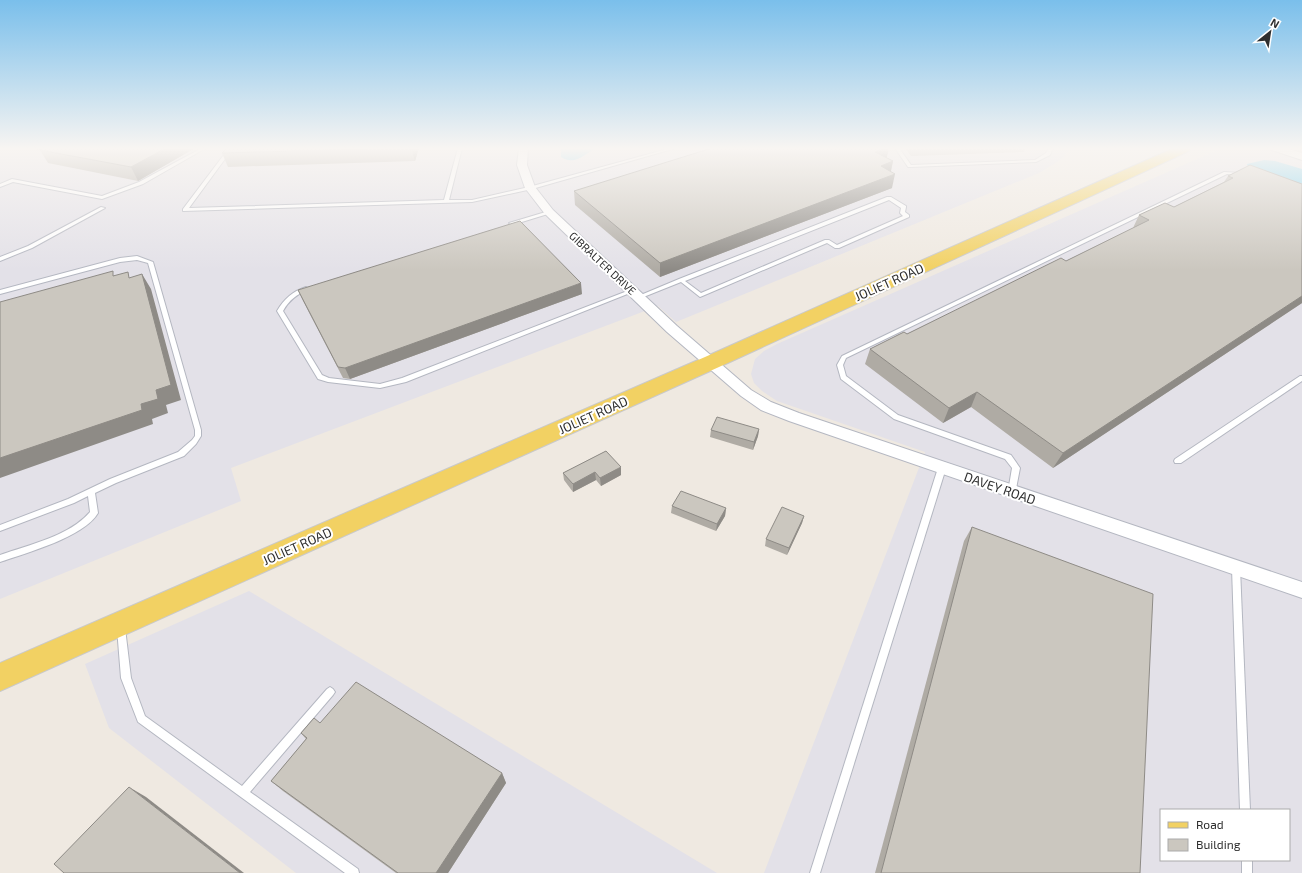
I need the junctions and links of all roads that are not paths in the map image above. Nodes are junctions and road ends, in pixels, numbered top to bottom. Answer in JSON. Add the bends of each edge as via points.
{"nodes":[{"id":1,"x":530,"y":188,"type":"edge"},
{"id":2,"x":56,"y":189,"type":"edge"},
{"id":3,"x":126,"y":189,"type":"edge"},
{"id":4,"x":201,"y":189,"type":"edge"},
{"id":5,"x":449,"y":189,"type":"edge"},
{"id":6,"x":527,"y":189,"type":"edge"},
{"id":7,"x":1094,"y":189,"type":"edge"},
{"id":8,"x":1193,"y":189,"type":"edge"},
{"id":9,"x":446,"y":202,"type":"junction"},
{"id":10,"x":104,"y":208,"type":"dead end"},
{"id":11,"x":549,"y":212,"type":"junction"},
{"id":12,"x":504,"y":226,"type":"edge"},
{"id":13,"x":0,"y":259,"type":"edge"},
{"id":14,"x":681,"y":280,"type":"junction"},
{"id":15,"x":311,"y":287,"type":"edge"},
{"id":16,"x":0,"y":292,"type":"edge"},
{"id":17,"x":636,"y":294,"type":"junction"},
{"id":18,"x":712,"y":362,"type":"junction"},
{"id":19,"x":1302,"y":378,"type":"edge"},
{"id":20,"x":1178,"y":461,"type":"dead end"},
{"id":21,"x":942,"y":468,"type":"junction"},
{"id":22,"x":90,"y":491,"type":"junction"},
{"id":23,"x":1012,"y":492,"type":"junction"},
{"id":24,"x":0,"y":528,"type":"edge"},
{"id":25,"x":0,"y":559,"type":"edge"},
{"id":26,"x":1236,"y":568,"type":"junction"},
{"id":27,"x":1302,"y":590,"type":"edge"},
{"id":28,"x":120,"y":624,"type":"junction"},
{"id":29,"x":0,"y":677,"type":"edge"},
{"id":30,"x":330,"y":692,"type":"dead end"},
{"id":31,"x":243,"y":793,"type":"junction"},
{"id":32,"x":1245,"y":809,"type":"edge"},
{"id":33,"x":1247,"y":861,"type":"edge"},
{"id":34,"x":354,"y":873,"type":"edge"},
{"id":35,"x":815,"y":873,"type":"edge"},
{"id":36,"x":1247,"y":873,"type":"edge"}],
"edges":[{"from":1,"to":11,"type":"street","name":"GIBRALTER DRIVE"},
{"from":2,"to":3,"type":"lane","via":[[102,198]]},
{"from":4,"to":9,"type":"lane","via":[[185,210]]},
{"from":5,"to":9,"type":"lane"},
{"from":6,"to":9,"type":"lane","via":[[472,201]]},
{"from":7,"to":18,"type":"main road","name":"JOLIET ROAD"},
{"from":8,"to":23,"type":"lane","via":[[844,358],[840,365],[843,377],[896,417],[1008,457],[1016,468]]},
{"from":10,"to":13,"type":"lane","via":[[30,247]]},
{"from":11,"to":12,"type":"lane"},
{"from":11,"to":17,"type":"street","name":"GIBRALTER DRIVE"},
{"from":14,"to":14,"type":"lane","via":[[889,198],[904,207],[902,213],[907,216],[837,247],[827,241],[700,295]]},
{"from":14,"to":17,"type":"lane"},
{"from":15,"to":17,"type":"lane","via":[[289,298],[280,311],[320,377],[358,385],[380,386],[404,380]]},
{"from":16,"to":22,"type":"lane","via":[[120,260],[137,258],[152,264],[198,436],[181,454]]},
{"from":17,"to":18,"type":"street","name":"GIBRALTER DRIVE","via":[[672,329]]},
{"from":18,"to":21,"type":"street","name":"DAVEY ROAD","via":[[746,393],[766,406]]},
{"from":18,"to":28,"type":"main road","name":"JOLIET ROAD"},
{"from":19,"to":20,"type":"lane"},
{"from":21,"to":23,"type":"street","name":"DAVEY ROAD"},
{"from":21,"to":35,"type":"lane"},
{"from":22,"to":24,"type":"lane"},
{"from":22,"to":25,"type":"lane","via":[[94,513],[85,524]]},
{"from":23,"to":26,"type":"street","name":"DAVEY ROAD"},
{"from":26,"to":27,"type":"street","name":"DAVEY ROAD"},
{"from":26,"to":32,"type":"lane"},
{"from":28,"to":29,"type":"main road","name":"JOLIET ROAD"},
{"from":28,"to":31,"type":"lane","via":[[126,678],[141,719]]},
{"from":30,"to":31,"type":"lane"},
{"from":31,"to":34,"type":"lane"},
{"from":33,"to":36,"type":"lane"}]}
